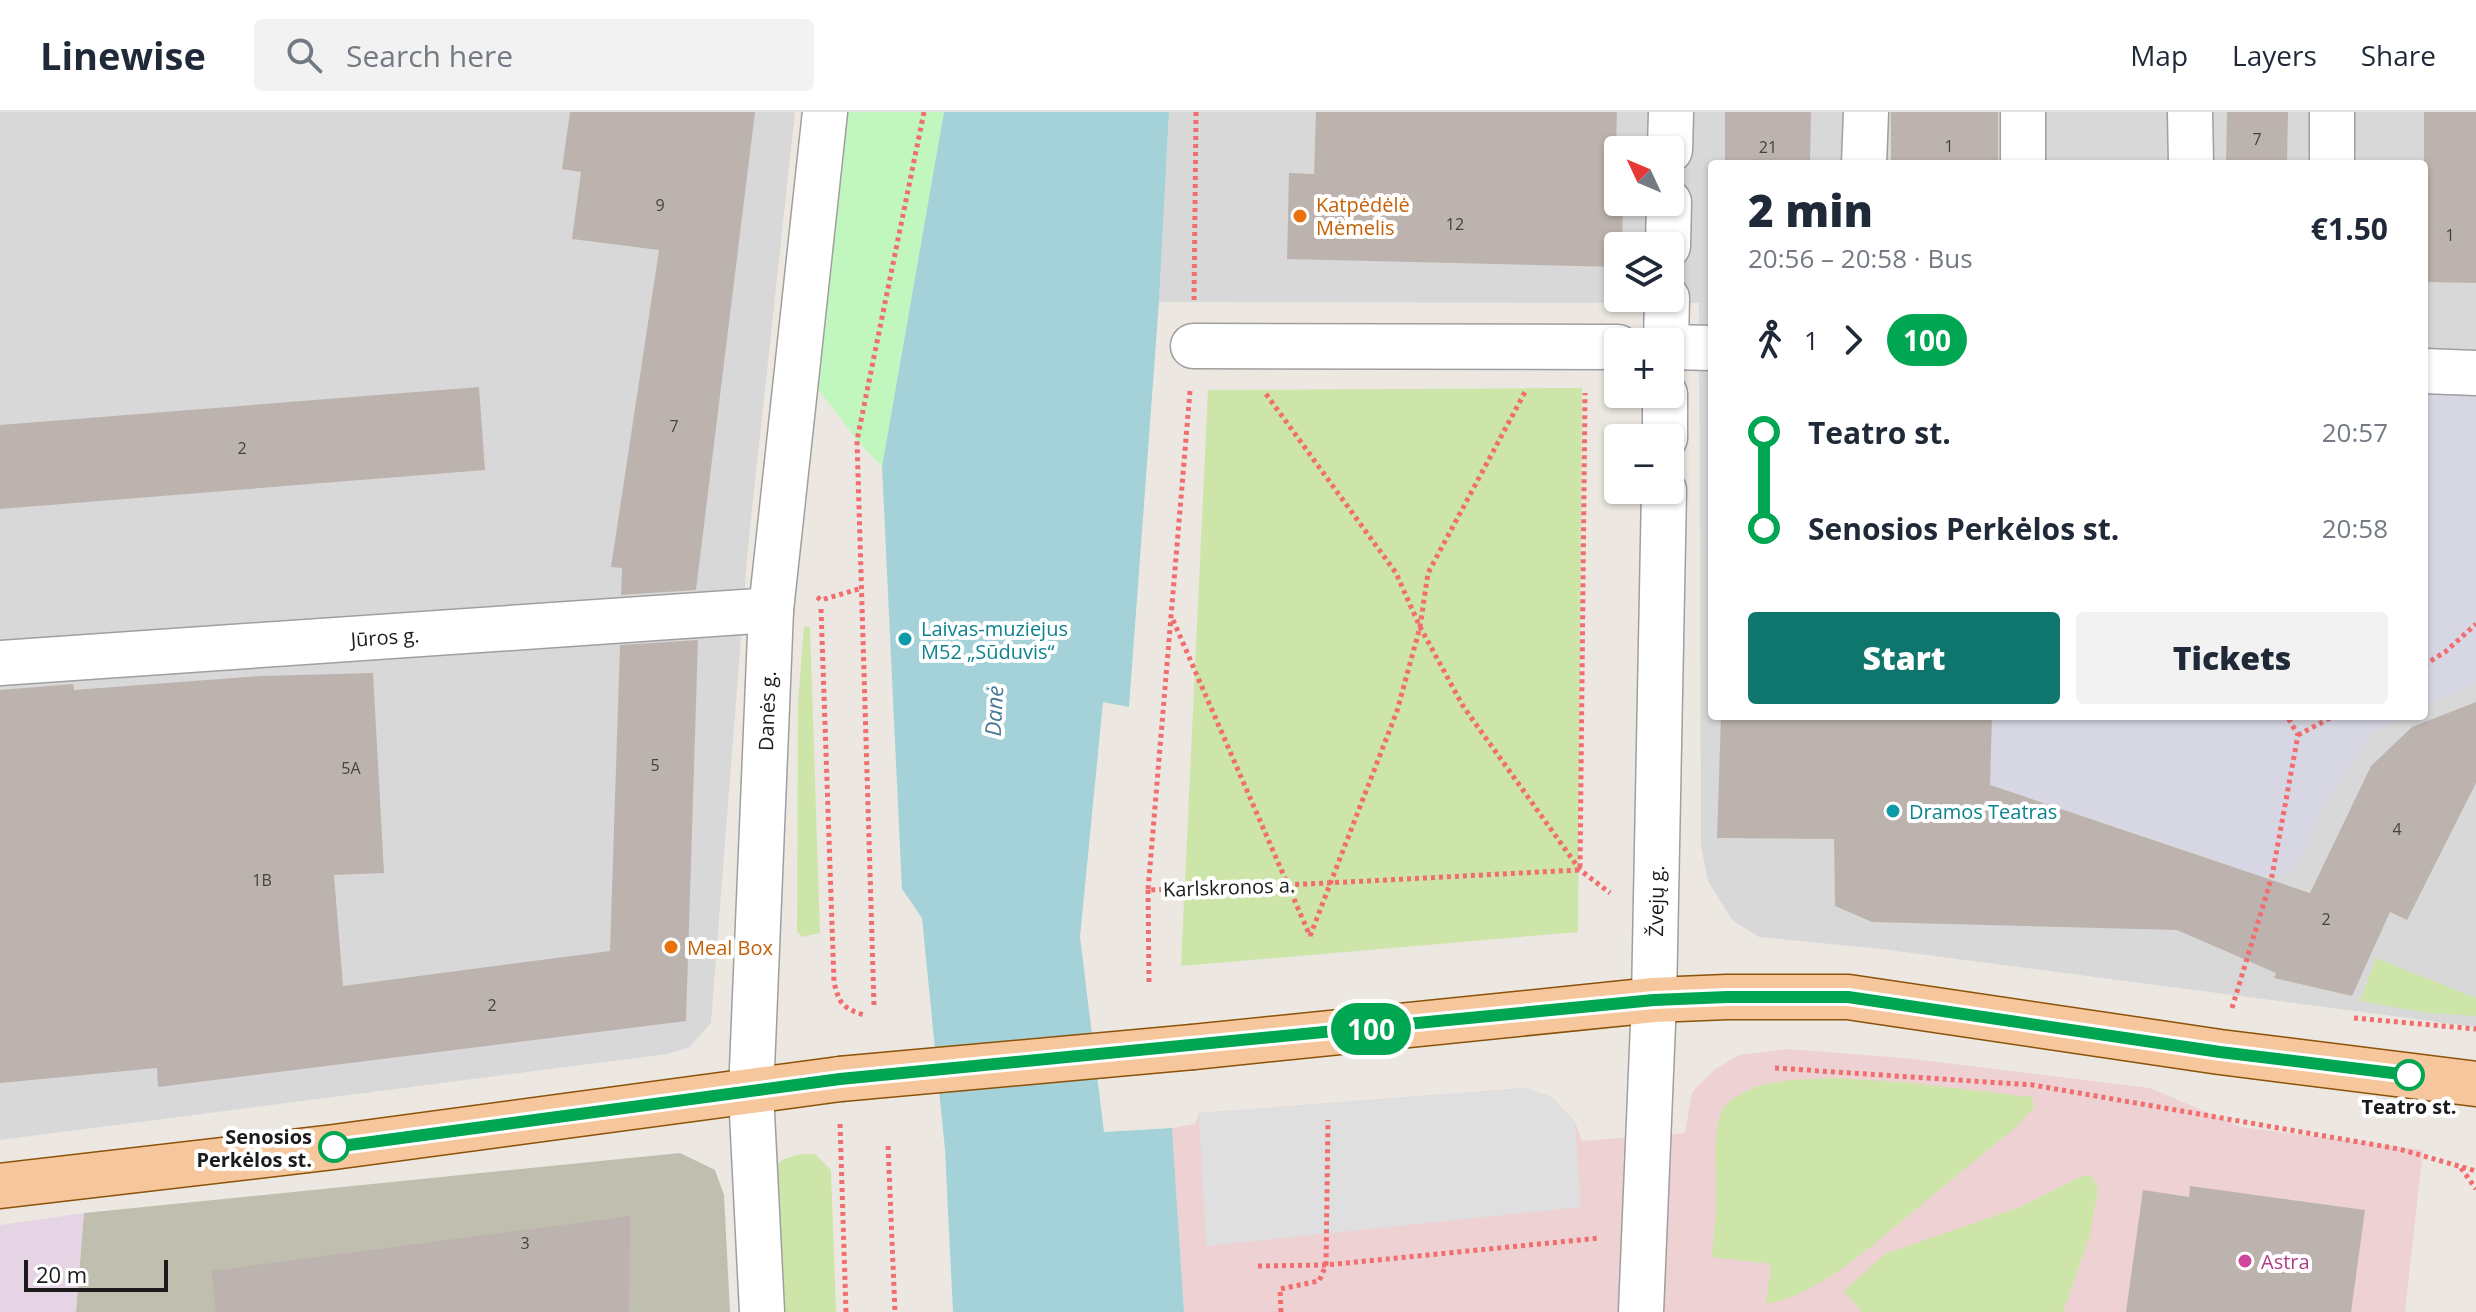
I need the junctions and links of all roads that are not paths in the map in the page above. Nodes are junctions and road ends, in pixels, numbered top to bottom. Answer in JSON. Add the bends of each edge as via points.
{"nodes":[{"id":1,"x":825,"y":112,"type":"edge"},
{"id":2,"x":1671,"y":112,"type":"edge"},
{"id":3,"x":1866,"y":112,"type":"edge"},
{"id":4,"x":2023,"y":112,"type":"edge"},
{"id":5,"x":2190,"y":112,"type":"edge"},
{"id":6,"x":2332,"y":112,"type":"edge"},
{"id":7,"x":1670,"y":136,"type":"edge"},
{"id":8,"x":1864,"y":160,"type":"edge"},
{"id":9,"x":2023,"y":160,"type":"edge"},
{"id":10,"x":2191,"y":160,"type":"edge"},
{"id":11,"x":2332,"y":160,"type":"edge"},
{"id":12,"x":1193,"y":346,"type":"road end"},
{"id":13,"x":1584,"y":346,"type":"edge"},
{"id":14,"x":1684,"y":347,"type":"edge"},
{"id":15,"x":1708,"y":348,"type":"edge"},
{"id":16,"x":2428,"y":371,"type":"edge"},
{"id":17,"x":2476,"y":373,"type":"edge"},
{"id":18,"x":1664,"y":504,"type":"edge"},
{"id":19,"x":771,"y":610,"type":"junction"},
{"id":20,"x":0,"y":663,"type":"edge"},
{"id":21,"x":1654,"y":1000,"type":"junction"},
{"id":22,"x":2476,"y":1084,"type":"edge"},
{"id":23,"x":751,"y":1093,"type":"junction"},
{"id":24,"x":0,"y":1186,"type":"edge"},
{"id":25,"x":762,"y":1312,"type":"edge"},
{"id":26,"x":1641,"y":1312,"type":"edge"}],
"edges":[{"from":1,"to":19,"type":"street","name":"Danės g."},
{"from":2,"to":7,"type":"street"},
{"from":3,"to":8,"type":"street"},
{"from":4,"to":9,"type":"street"},
{"from":5,"to":10,"type":"street"},
{"from":6,"to":11,"type":"street"},
{"from":12,"to":13,"type":"street"},
{"from":14,"to":15,"type":"street"},
{"from":16,"to":17,"type":"street"},
{"from":18,"to":21,"type":"street","name":"Žvejų g."},
{"from":19,"to":20,"type":"street","name":"Jūros g."},
{"from":19,"to":23,"type":"street","name":"Danės g."},
{"from":21,"to":22,"type":"main road","via":[[1848,997]]},
{"from":21,"to":23,"type":"main road","bridge":true,"via":[[840,1079]]},
{"from":21,"to":26,"type":"street","name":"Žvejų g."},
{"from":23,"to":24,"type":"main road"},
{"from":23,"to":25,"type":"street","name":"Danės g."}]}
